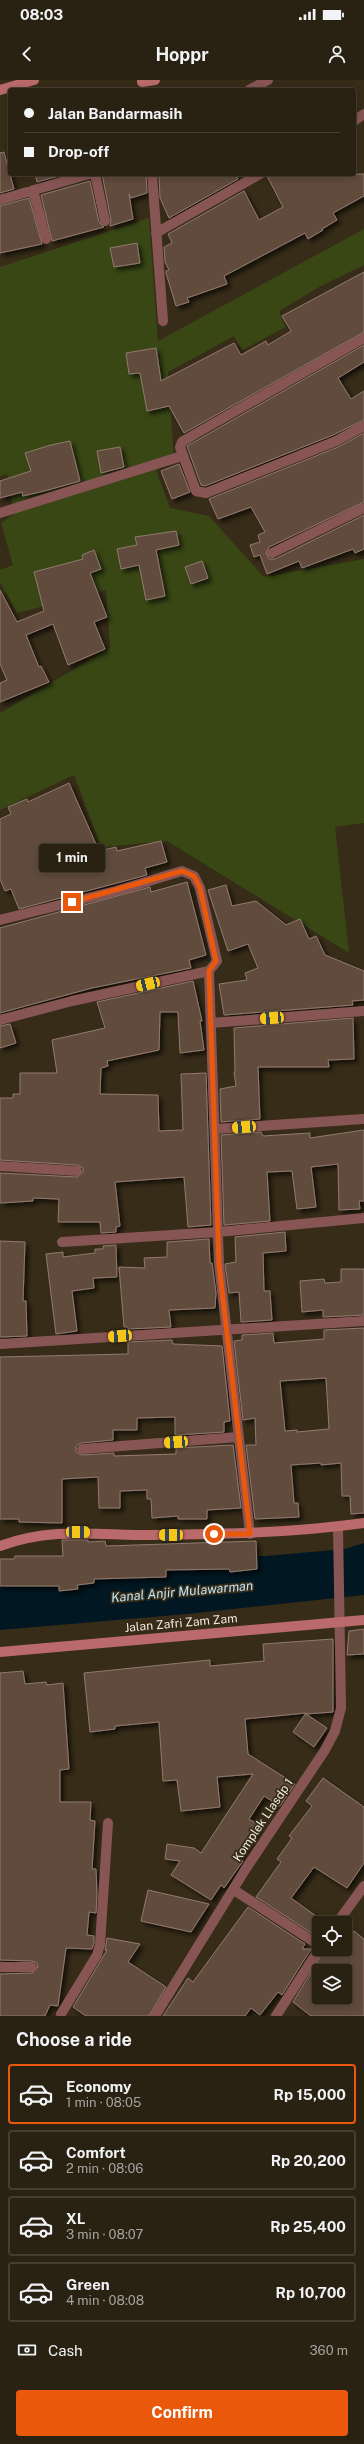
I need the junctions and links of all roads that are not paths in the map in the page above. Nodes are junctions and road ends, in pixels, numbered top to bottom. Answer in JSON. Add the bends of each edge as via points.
{"nodes":[{"id":1,"x":34,"y":80,"type":"edge"},
{"id":2,"x":155,"y":80,"type":"edge"},
{"id":3,"x":268,"y":80,"type":"edge"},
{"id":4,"x":142,"y":84,"type":"edge"},
{"id":5,"x":253,"y":88,"type":"edge"},
{"id":6,"x":0,"y":90,"type":"edge"},
{"id":7,"x":82,"y":176,"type":"edge"},
{"id":8,"x":95,"y":176,"type":"edge"},
{"id":9,"x":152,"y":176,"type":"edge"},
{"id":10,"x":256,"y":176,"type":"edge"},
{"id":11,"x":33,"y":190,"type":"junction"},
{"id":12,"x":0,"y":200,"type":"edge"},
{"id":13,"x":105,"y":221,"type":"dead end"},
{"id":14,"x":156,"y":233,"type":"junction"},
{"id":15,"x":46,"y":239,"type":"dead end"},
{"id":16,"x":163,"y":321,"type":"dead end"},
{"id":17,"x":364,"y":338,"type":"edge"},
{"id":18,"x":364,"y":426,"type":"edge"},
{"id":19,"x":182,"y":456,"type":"junction"},
{"id":20,"x":364,"y":508,"type":"edge"},
{"id":21,"x":0,"y":512,"type":"edge"},
{"id":22,"x":272,"y":553,"type":"dead end"},
{"id":23,"x":0,"y":920,"type":"edge"},
{"id":24,"x":209,"y":971,"type":"junction"},
{"id":25,"x":364,"y":1011,"type":"edge"},
{"id":26,"x":0,"y":1020,"type":"edge"},
{"id":27,"x":211,"y":1023,"type":"junction"},
{"id":28,"x":364,"y":1119,"type":"edge"},
{"id":29,"x":214,"y":1129,"type":"junction"},
{"id":30,"x":0,"y":1166,"type":"edge"},
{"id":31,"x":78,"y":1171,"type":"dead end"},
{"id":32,"x":364,"y":1218,"type":"edge"},
{"id":33,"x":218,"y":1232,"type":"junction"},
{"id":34,"x":62,"y":1242,"type":"dead end"},
{"id":35,"x":364,"y":1321,"type":"edge"},
{"id":36,"x":226,"y":1330,"type":"junction"},
{"id":37,"x":0,"y":1344,"type":"edge"},
{"id":38,"x":238,"y":1437,"type":"junction"},
{"id":39,"x":82,"y":1449,"type":"dead end"},
{"id":40,"x":364,"y":1523,"type":"edge"},
{"id":41,"x":338,"y":1527,"type":"junction"},
{"id":42,"x":250,"y":1534,"type":"junction"},
{"id":43,"x":0,"y":1546,"type":"edge"},
{"id":44,"x":364,"y":1620,"type":"edge"},
{"id":45,"x":340,"y":1622,"type":"junction"},
{"id":46,"x":0,"y":1652,"type":"edge"},
{"id":47,"x":108,"y":1823,"type":"dead end"},
{"id":48,"x":364,"y":1886,"type":"edge"},
{"id":49,"x":234,"y":1890,"type":"junction"},
{"id":50,"x":342,"y":1916,"type":"edge"},
{"id":51,"x":312,"y":1940,"type":"edge"},
{"id":52,"x":315,"y":1956,"type":"edge"},
{"id":53,"x":0,"y":1967,"type":"edge"},
{"id":54,"x":32,"y":1967,"type":"dead end"},
{"id":55,"x":61,"y":2015,"type":"edge"},
{"id":56,"x":155,"y":2016,"type":"edge"},
{"id":57,"x":276,"y":2016,"type":"edge"}],
"edges":[{"from":1,"to":6,"type":"street"},
{"from":2,"to":4,"type":"street"},
{"from":3,"to":5,"type":"street"},
{"from":7,"to":11,"type":"street"},
{"from":8,"to":13,"type":"street"},
{"from":9,"to":14,"type":"street"},
{"from":10,"to":14,"type":"street"},
{"from":11,"to":12,"type":"street"},
{"from":11,"to":15,"type":"street"},
{"from":14,"to":16,"type":"street"},
{"from":17,"to":19,"type":"street","via":[[182,442]]},
{"from":18,"to":19,"type":"street","via":[[336,441],[206,493],[196,491]]},
{"from":19,"to":21,"type":"street"},
{"from":20,"to":22,"type":"street"},
{"from":23,"to":24,"type":"street","via":[[116,891],[182,871],[187,872],[194,876],[204,903],[216,961]]},
{"from":24,"to":26,"type":"street","via":[[72,1001]]},
{"from":24,"to":27,"type":"street"},
{"from":25,"to":27,"type":"street"},
{"from":27,"to":29,"type":"street"},
{"from":28,"to":29,"type":"street"},
{"from":29,"to":33,"type":"street"},
{"from":30,"to":31,"type":"street"},
{"from":32,"to":33,"type":"street"},
{"from":33,"to":34,"type":"street"},
{"from":33,"to":36,"type":"street"},
{"from":35,"to":36,"type":"street"},
{"from":36,"to":37,"type":"street"},
{"from":36,"to":38,"type":"street"},
{"from":38,"to":39,"type":"street"},
{"from":38,"to":42,"type":"street"},
{"from":40,"to":41,"type":"street"},
{"from":41,"to":42,"type":"street"},
{"from":41,"to":45,"type":"street","name":"Komplek Llasdp 1"},
{"from":42,"to":43,"type":"street","via":[[127,1535],[62,1532],[24,1538]]},
{"from":44,"to":45,"type":"street","name":"Jalan Zafri Zam Zam"},
{"from":45,"to":46,"type":"street","name":"Jalan Zafri Zam Zam"},
{"from":45,"to":49,"type":"street","name":"Komplek Llasdp 1","via":[[341,1708],[336,1731]]},
{"from":47,"to":55,"type":"street","via":[[100,1944],[97,1955]]},
{"from":48,"to":50,"type":"street"},
{"from":49,"to":51,"type":"street"},
{"from":49,"to":56,"type":"street","name":"Komplek Llasdp 1"},
{"from":52,"to":57,"type":"street"},
{"from":53,"to":54,"type":"street"}]}
